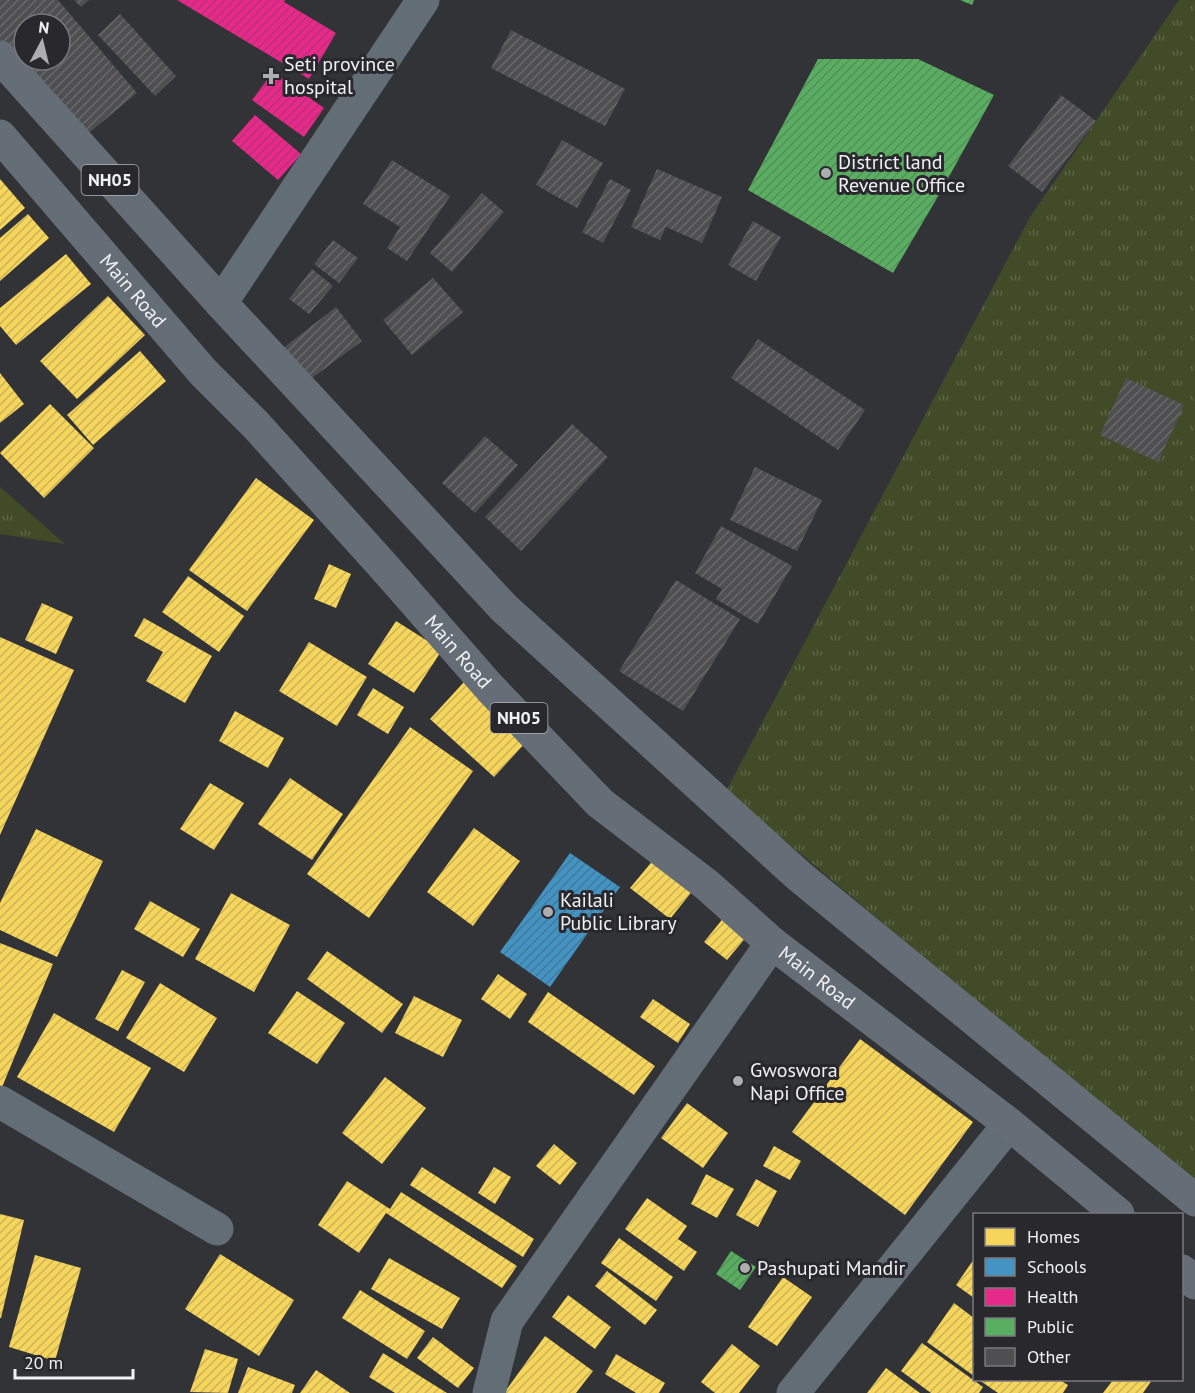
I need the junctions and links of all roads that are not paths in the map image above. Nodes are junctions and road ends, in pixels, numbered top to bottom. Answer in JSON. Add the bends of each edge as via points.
{"nodes":[{"id":1,"x":423,"y":0,"type":"edge"},
{"id":2,"x":0,"y":57,"type":"edge"},
{"id":3,"x":0,"y":136,"type":"edge"},
{"id":4,"x":221,"y":303,"type":"junction"},
{"id":5,"x":771,"y":943,"type":"junction"},
{"id":6,"x":0,"y":1102,"type":"edge"},
{"id":7,"x":1009,"y":1124,"type":"junction"},
{"id":8,"x":1195,"y":1200,"type":"edge"},
{"id":9,"x":1116,"y":1213,"type":"edge"},
{"id":10,"x":218,"y":1229,"type":"dead end"},
{"id":11,"x":1183,"y":1272,"type":"edge"},
{"id":12,"x":1195,"y":1283,"type":"edge"},
{"id":13,"x":489,"y":1393,"type":"edge"},
{"id":14,"x":793,"y":1393,"type":"edge"}],
"edges":[{"from":1,"to":4,"type":"street"},
{"from":2,"to":4,"type":"main road","number":"NH05"},
{"from":3,"to":5,"type":"main road","name":"Main Road","number":"NH05","via":[[203,372],[256,425],[513,712],[600,803],[707,885]]},
{"from":4,"to":8,"type":"main road","number":"NH05","via":[[504,608],[800,876]]},
{"from":5,"to":7,"type":"main road","name":"Main Road","number":"NH05"},
{"from":5,"to":13,"type":"street","via":[[507,1321]]},
{"from":6,"to":10,"type":"street"},
{"from":7,"to":9,"type":"main road","name":"Main Road","number":"NH05"},
{"from":7,"to":14,"type":"street"},
{"from":11,"to":12,"type":"main road"}]}
